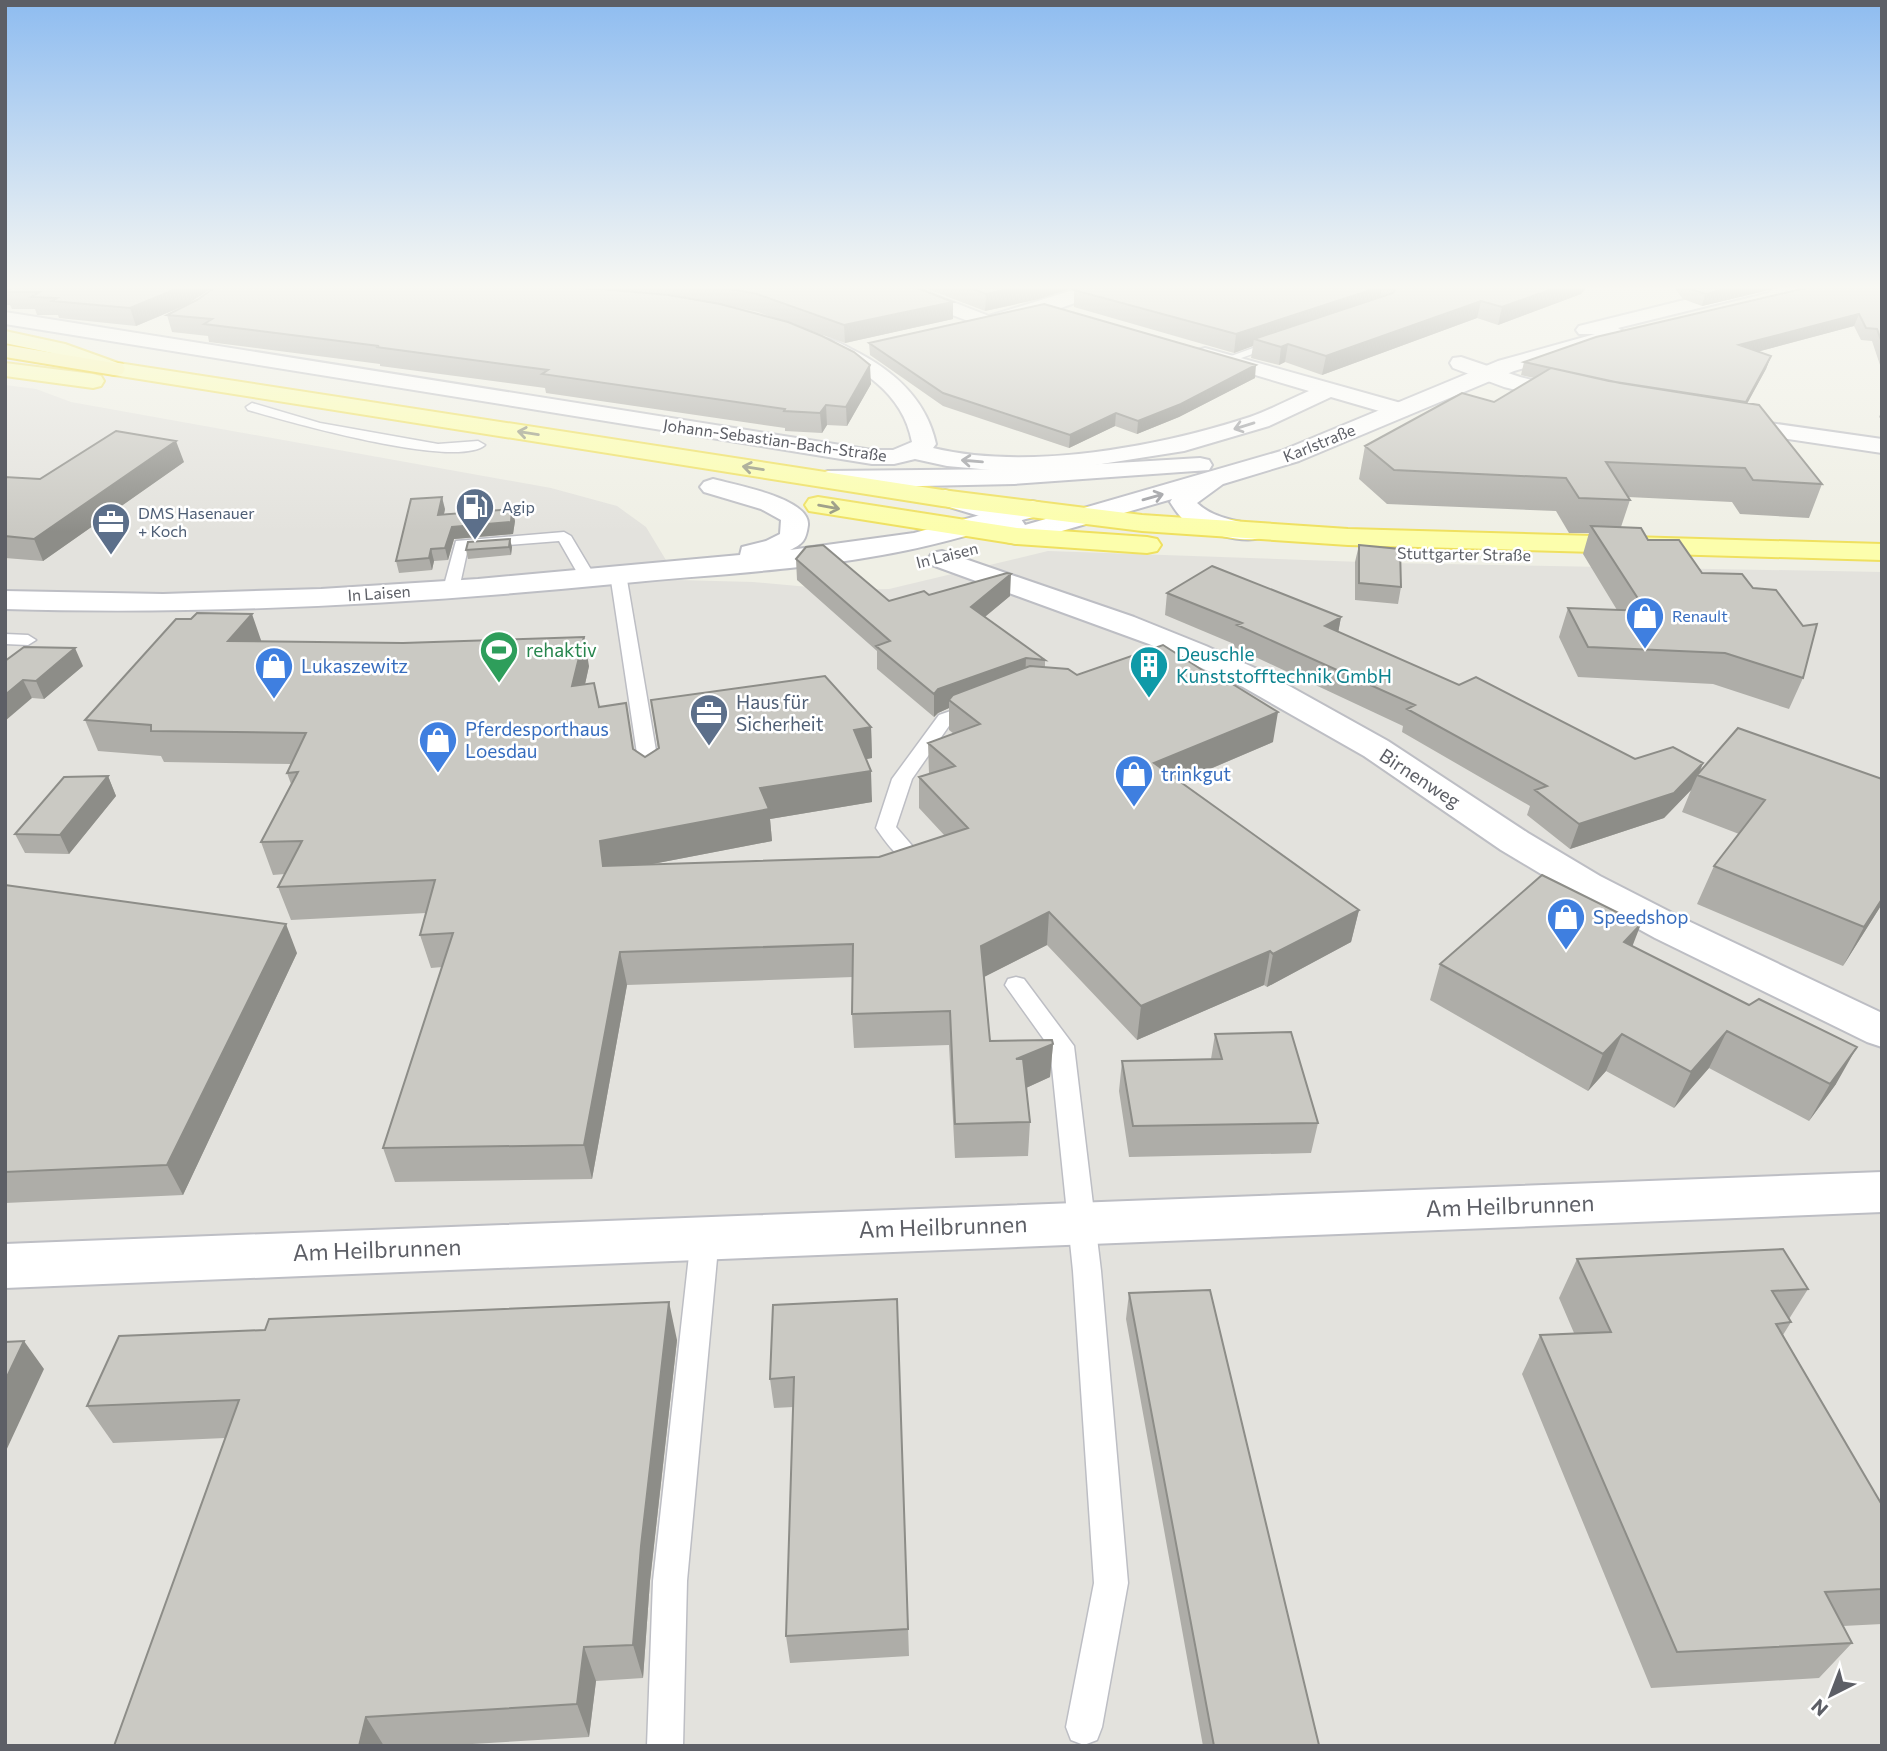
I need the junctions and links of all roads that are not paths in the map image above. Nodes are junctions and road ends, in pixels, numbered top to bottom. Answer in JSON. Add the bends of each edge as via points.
{"nodes":[{"id":1,"x":11,"y":369,"type":"edge"},
{"id":2,"x":114,"y":369,"type":"edge"},
{"id":3,"x":329,"y":369,"type":"edge"},
{"id":4,"x":872,"y":369,"type":"edge"},
{"id":5,"x":1256,"y":369,"type":"edge"},
{"id":6,"x":1447,"y":369,"type":"edge"},
{"id":7,"x":1473,"y":369,"type":"edge"},
{"id":8,"x":1501,"y":369,"type":"edge"},
{"id":9,"x":1485,"y":374,"type":"junction"},
{"id":10,"x":1329,"y":390,"type":"junction"},
{"id":11,"x":1369,"y":401,"type":"junction"},
{"id":12,"x":1596,"y":402,"type":"edge"},
{"id":13,"x":1400,"y":410,"type":"junction"},
{"id":14,"x":1702,"y":420,"type":"edge"},
{"id":15,"x":1882,"y":446,"type":"edge"},
{"id":16,"x":914,"y":451,"type":"junction"},
{"id":17,"x":1209,"y":472,"type":"junction"},
{"id":18,"x":820,"y":479,"type":"junction"},
{"id":19,"x":691,"y":483,"type":"junction"},
{"id":20,"x":942,"y":498,"type":"joint"},
{"id":21,"x":1090,"y":514,"type":"junction"},
{"id":22,"x":1026,"y":522,"type":"junction"},
{"id":23,"x":964,"y":527,"type":"junction"},
{"id":24,"x":1251,"y":532,"type":"junction"},
{"id":25,"x":1882,"y":552,"type":"edge"},
{"id":26,"x":942,"y":559,"type":"junction"},
{"id":27,"x":751,"y":563,"type":"junction"},
{"id":28,"x":1882,"y":563,"type":"edge"},
{"id":29,"x":713,"y":565,"type":"junction"},
{"id":30,"x":618,"y":574,"type":"junction"},
{"id":31,"x":588,"y":578,"type":"junction"},
{"id":32,"x":452,"y":589,"type":"junction"},
{"id":33,"x":5,"y":600,"type":"edge"},
{"id":34,"x":5,"y":639,"type":"edge"},
{"id":35,"x":28,"y":640,"type":"dead end"},
{"id":36,"x":991,"y":702,"type":"edge"},
{"id":37,"x":651,"y":780,"type":"edge"},
{"id":38,"x":911,"y":856,"type":"edge"},
{"id":39,"x":1016,"y":985,"type":"dead end"},
{"id":40,"x":1882,"y":1031,"type":"edge"},
{"id":41,"x":1882,"y":1192,"type":"edge"},
{"id":42,"x":1080,"y":1222,"type":"junction"},
{"id":43,"x":705,"y":1237,"type":"junction"},
{"id":44,"x":5,"y":1266,"type":"edge"},
{"id":45,"x":1084,"y":1727,"type":"dead end"},
{"id":46,"x":665,"y":1746,"type":"edge"}],
"edges":[{"from":1,"to":19,"type":"main road","name":"Stuttgarter Straße"},
{"from":18,"to":2,"type":"main road","one_way":true},
{"from":3,"to":16,"type":"street","name":"Johann-Sebastian-Bach-Straße","via":[[872,457]]},
{"from":4,"to":16,"type":"street","via":[[906,402],[923,434],[924,444]]},
{"from":5,"to":10,"type":"street"},
{"from":6,"to":11,"type":"street","name":"Karlstraße"},
{"from":7,"to":9,"type":"street"},
{"from":8,"to":9,"type":"street","name":"Karlstraße"},
{"from":9,"to":12,"type":"street"},
{"from":9,"to":13,"type":"street","name":"Karlstraße"},
{"from":10,"to":11,"type":"street"},
{"from":10,"to":16,"type":"street","name":"Johann-Sebastian-Bach-Straße","one_way":true,"via":[[1261,421],[1175,446],[1076,461],[1002,464]]},
{"from":11,"to":13,"type":"street"},
{"from":11,"to":17,"type":"street","name":"Karlstraße"},
{"from":13,"to":17,"type":"street","name":"Karlstraße","via":[[1290,456]]},
{"from":14,"to":15,"type":"street"},
{"from":17,"to":18,"type":"street","via":[[970,481]]},
{"from":21,"to":17,"type":"street","name":"Karlstraße","one_way":true},
{"from":17,"to":22,"type":"street","name":"Karlstraße"},
{"from":17,"to":24,"type":"street","via":[[1187,495],[1185,507],[1196,516]]},
{"from":18,"to":20,"type":"main road"},
{"from":19,"to":23,"type":"main road","name":"Stuttgarter Straße","one_way":true},
{"from":19,"to":29,"type":"street","via":[[770,503],[795,517],[793,538]]},
{"from":20,"to":22,"type":"street"},
{"from":21,"to":22,"type":"street","name":"Karlstraße"},
{"from":21,"to":24,"type":"main road","name":"Stuttgarter Straße"},
{"from":22,"to":23,"type":"main road","name":"Stuttgarter Straße"},
{"from":22,"to":26,"type":"street","name":"In Laisen"},
{"from":22,"to":28,"type":"main road","name":"Stuttgarter Straße","via":[[1072,541]]},
{"from":23,"to":27,"type":"street","name":"In Laisen","via":[[914,541]]},
{"from":24,"to":25,"type":"main road","name":"Stuttgarter Straße"},
{"from":26,"to":27,"type":"street","name":"In Laisen","via":[[888,568]]},
{"from":26,"to":40,"type":"street","name":"Birnenweg","via":[[1267,687],[1339,727],[1514,842],[1603,894]]},
{"from":27,"to":29,"type":"street","name":"In Laisen"},
{"from":29,"to":30,"type":"street","name":"In Laisen"},
{"from":30,"to":31,"type":"street","name":"In Laisen"},
{"from":30,"to":37,"type":"lane"},
{"from":31,"to":32,"type":"street","name":"In Laisen"},
{"from":31,"to":32,"type":"lane","via":[[564,536],[461,544]]},
{"from":32,"to":33,"type":"street","name":"In Laisen","via":[[151,602]]},
{"from":34,"to":35,"type":"lane"},
{"from":36,"to":38,"type":"lane","via":[[945,719],[902,779],[886,828]]},
{"from":39,"to":42,"type":"lane","via":[[1062,1046]]},
{"from":41,"to":42,"type":"street","name":"Am Heilbrunnen"},
{"from":42,"to":43,"type":"street","name":"Am Heilbrunnen"},
{"from":42,"to":45,"type":"lane","via":[[1111,1583]]},
{"from":43,"to":44,"type":"street","name":"Am Heilbrunnen"},
{"from":43,"to":46,"type":"lane","via":[[670,1581]]}]}
